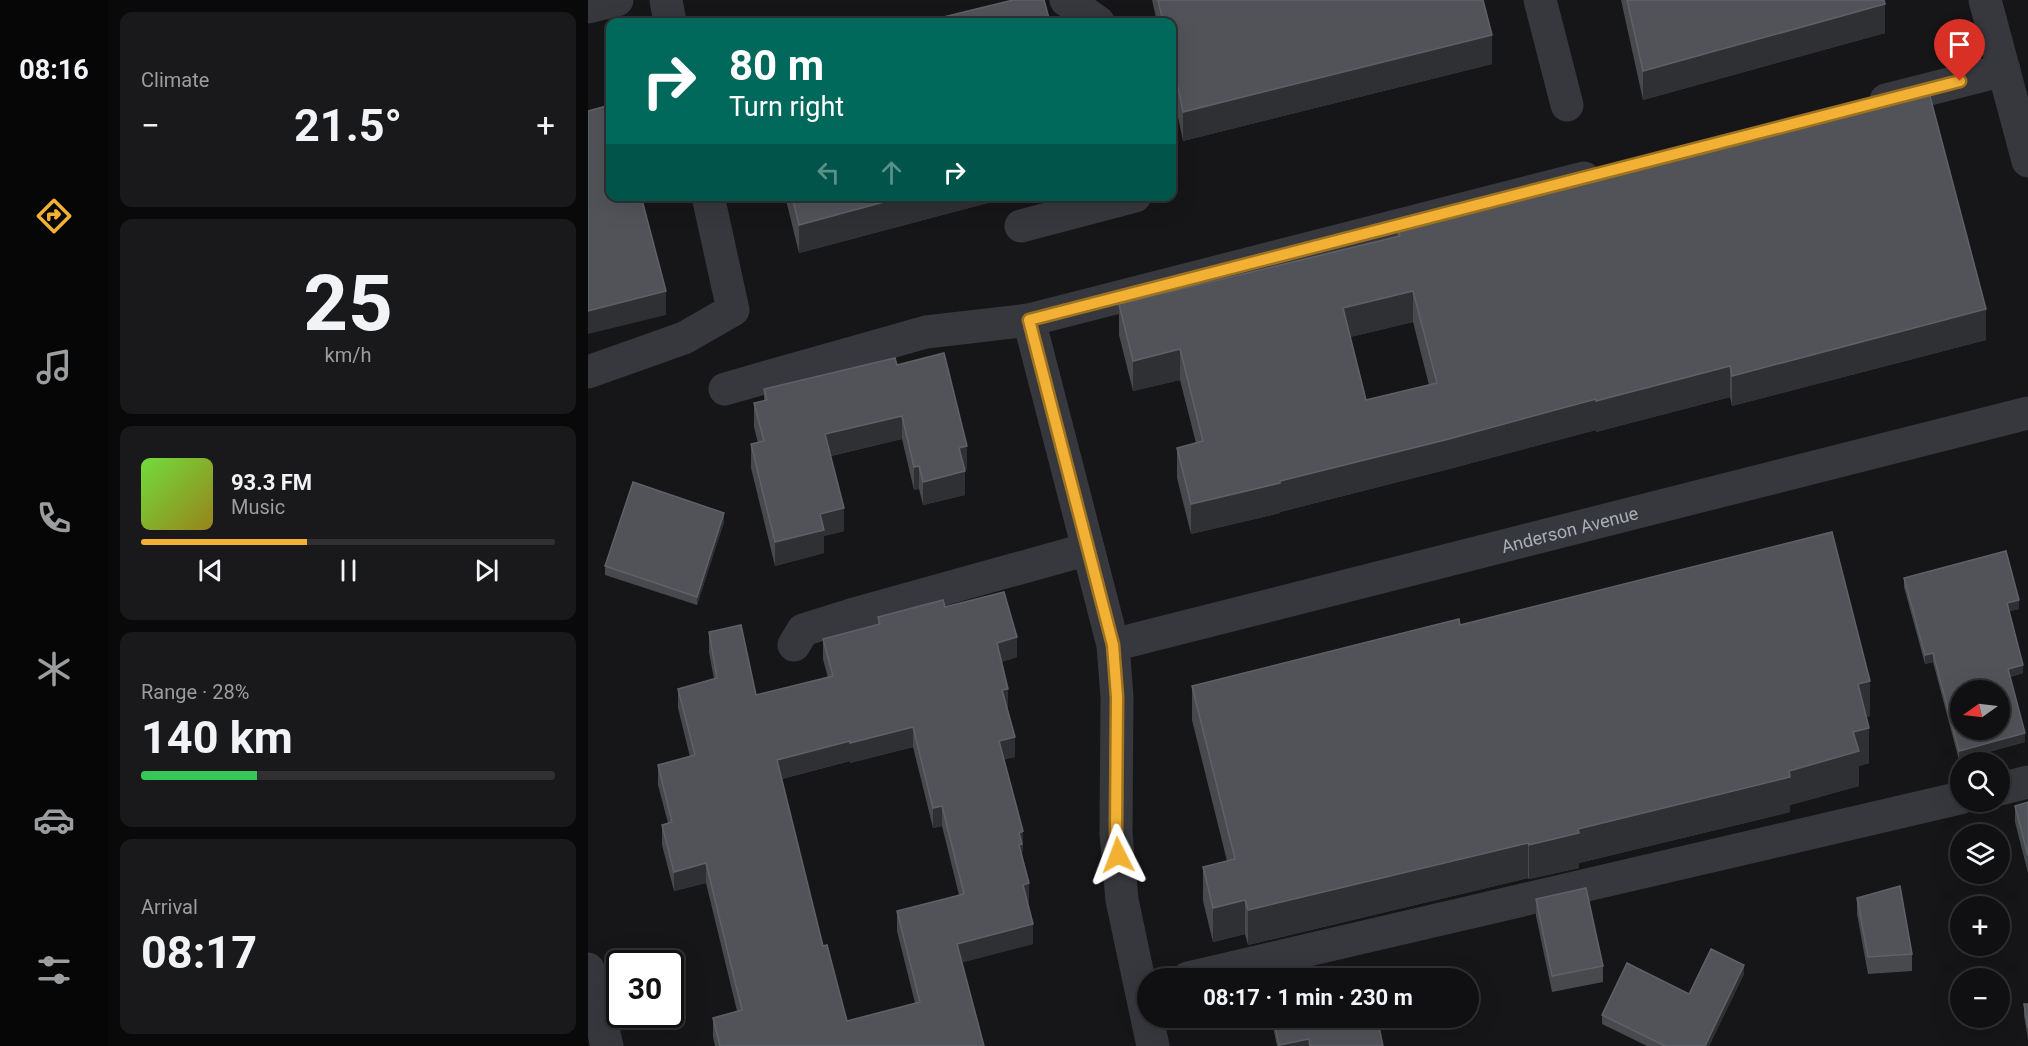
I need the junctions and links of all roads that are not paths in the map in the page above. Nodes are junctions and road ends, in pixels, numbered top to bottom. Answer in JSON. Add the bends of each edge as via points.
{"nodes":[{"id":1,"x":617,"y":0,"type":"edge"},
{"id":2,"x":666,"y":0,"type":"edge"},
{"id":3,"x":1066,"y":0,"type":"edge"},
{"id":4,"x":1540,"y":0,"type":"edge"},
{"id":5,"x":1985,"y":0,"type":"edge"},
{"id":6,"x":588,"y":8,"type":"edge"},
{"id":7,"x":669,"y":18,"type":"edge"},
{"id":8,"x":1092,"y":18,"type":"edge"},
{"id":9,"x":2004,"y":70,"type":"junction"},
{"id":10,"x":1567,"y":105,"type":"dead end"},
{"id":11,"x":1856,"y":108,"type":"edge"},
{"id":12,"x":2028,"y":161,"type":"edge"},
{"id":13,"x":1615,"y":170,"type":"edge"},
{"id":14,"x":709,"y":201,"type":"edge"},
{"id":15,"x":1116,"y":201,"type":"edge"},
{"id":16,"x":1021,"y":226,"type":"dead end"},
{"id":17,"x":1029,"y":320,"type":"junction"},
{"id":18,"x":588,"y":372,"type":"edge"},
{"id":19,"x":725,"y":389,"type":"dead end"},
{"id":20,"x":2028,"y":413,"type":"edge"},
{"id":21,"x":1088,"y":549,"type":"junction"},
{"id":22,"x":794,"y":645,"type":"dead end"},
{"id":23,"x":1113,"y":645,"type":"junction"},
{"id":24,"x":2028,"y":782,"type":"edge"},
{"id":25,"x":2010,"y":786,"type":"edge"},
{"id":26,"x":1950,"y":800,"type":"edge"},
{"id":27,"x":1139,"y":968,"type":"edge"},
{"id":28,"x":1231,"y":968,"type":"edge"},
{"id":29,"x":588,"y":969,"type":"edge"},
{"id":30,"x":1150,"y":1028,"type":"edge"},
{"id":31,"x":608,"y":1046,"type":"edge"},
{"id":32,"x":1153,"y":1046,"type":"edge"}],
"edges":[{"from":1,"to":6,"type":"street"},
{"from":2,"to":7,"type":"street"},
{"from":3,"to":8,"type":"street"},
{"from":4,"to":10,"type":"street"},
{"from":5,"to":9,"type":"street"},
{"from":9,"to":11,"type":"street"},
{"from":9,"to":12,"type":"street"},
{"from":13,"to":17,"type":"street"},
{"from":14,"to":18,"type":"street","via":[[733,310],[684,338]]},
{"from":15,"to":16,"type":"street"},
{"from":17,"to":19,"type":"street","via":[[926,332]]},
{"from":17,"to":21,"type":"street"},
{"from":20,"to":23,"type":"street","name":"Anderson Avenue"},
{"from":21,"to":22,"type":"street","via":[[803,630]]},
{"from":21,"to":23,"type":"street"},
{"from":23,"to":27,"type":"street","via":[[1117,697],[1116,833],[1122,900]]},
{"from":24,"to":25,"type":"street"},
{"from":26,"to":28,"type":"street"},
{"from":29,"to":31,"type":"street"},
{"from":30,"to":32,"type":"street"}]}
